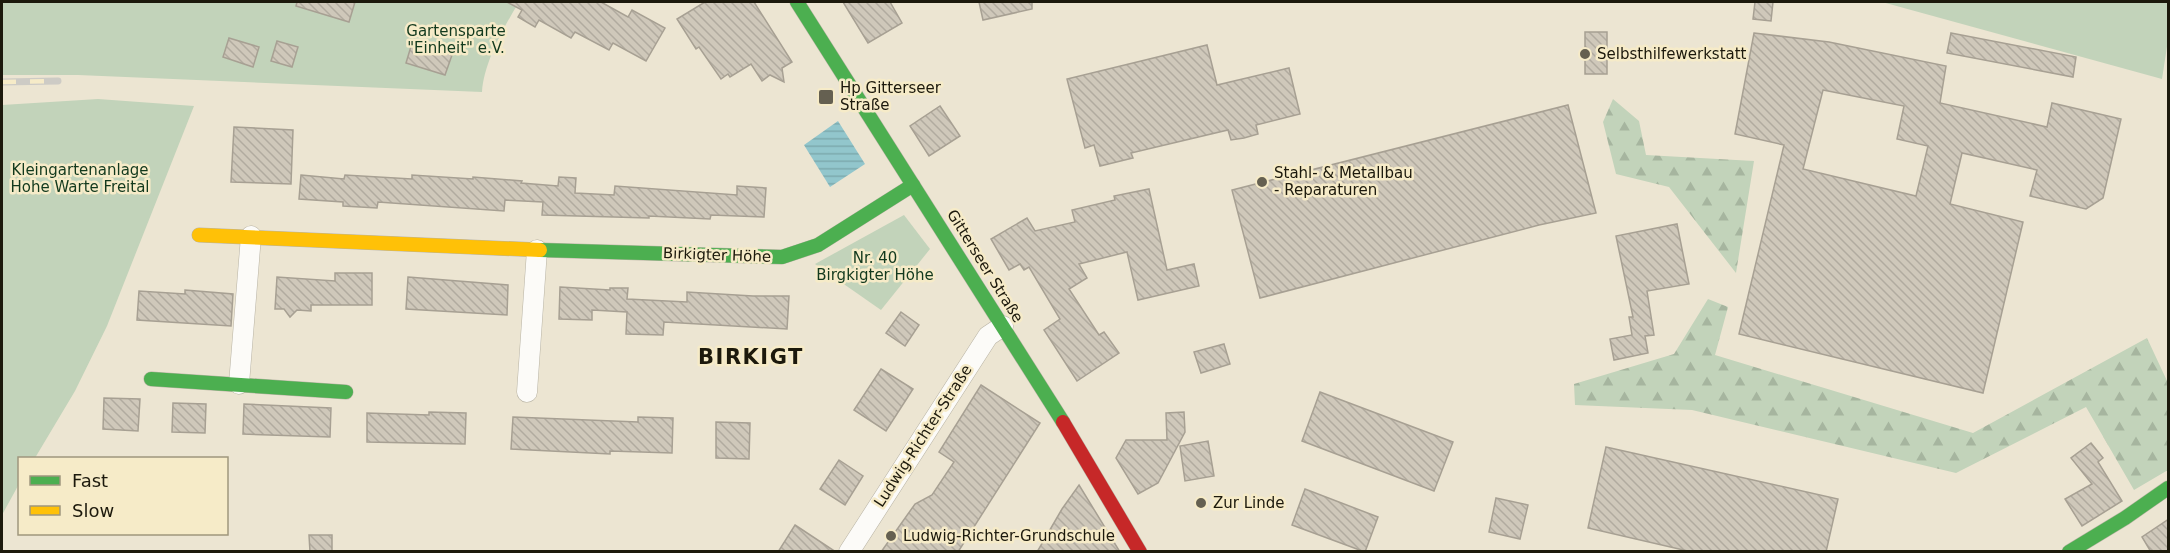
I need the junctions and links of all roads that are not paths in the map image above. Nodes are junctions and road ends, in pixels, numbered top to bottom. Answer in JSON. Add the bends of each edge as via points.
{"nodes":[{"id":1,"x":797,"y":2,"type":"edge"},
{"id":2,"x":913,"y":185,"type":"junction"},
{"id":3,"x":199,"y":235,"type":"dead end"},
{"id":4,"x":251,"y":236,"type":"junction"},
{"id":5,"x":537,"y":250,"type":"junction"},
{"id":6,"x":1003,"y":326,"type":"junction"},
{"id":7,"x":151,"y":379,"type":"dead end"},
{"id":8,"x":239,"y":384,"type":"junction"},
{"id":9,"x":527,"y":392,"type":"dead end"},
{"id":10,"x":346,"y":393,"type":"dead end"},
{"id":11,"x":2169,"y":488,"type":"edge"},
{"id":12,"x":849,"y":552,"type":"edge"},
{"id":13,"x":1140,"y":552,"type":"edge"},
{"id":14,"x":2069,"y":552,"type":"edge"}],
"edges":[{"from":1,"to":2,"type":"street","name":"Gitterseer Straße"},
{"from":2,"to":5,"type":"street","name":"Birkigter Höhe","via":[[818,245],[782,257]]},
{"from":2,"to":6,"type":"street","name":"Gitterseer Straße"},
{"from":3,"to":4,"type":"street","name":"Birkigter Höhe"},
{"from":4,"to":5,"type":"street","name":"Birkigter Höhe"},
{"from":4,"to":8,"type":"street"},
{"from":5,"to":9,"type":"street"},
{"from":6,"to":12,"type":"street","name":"Ludwig-Richter-Straße","via":[[988,336]]},
{"from":6,"to":13,"type":"street","name":"Gitterseer Straße"},
{"from":7,"to":8,"type":"street"},
{"from":8,"to":10,"type":"street"},
{"from":11,"to":14,"type":"street"}]}
